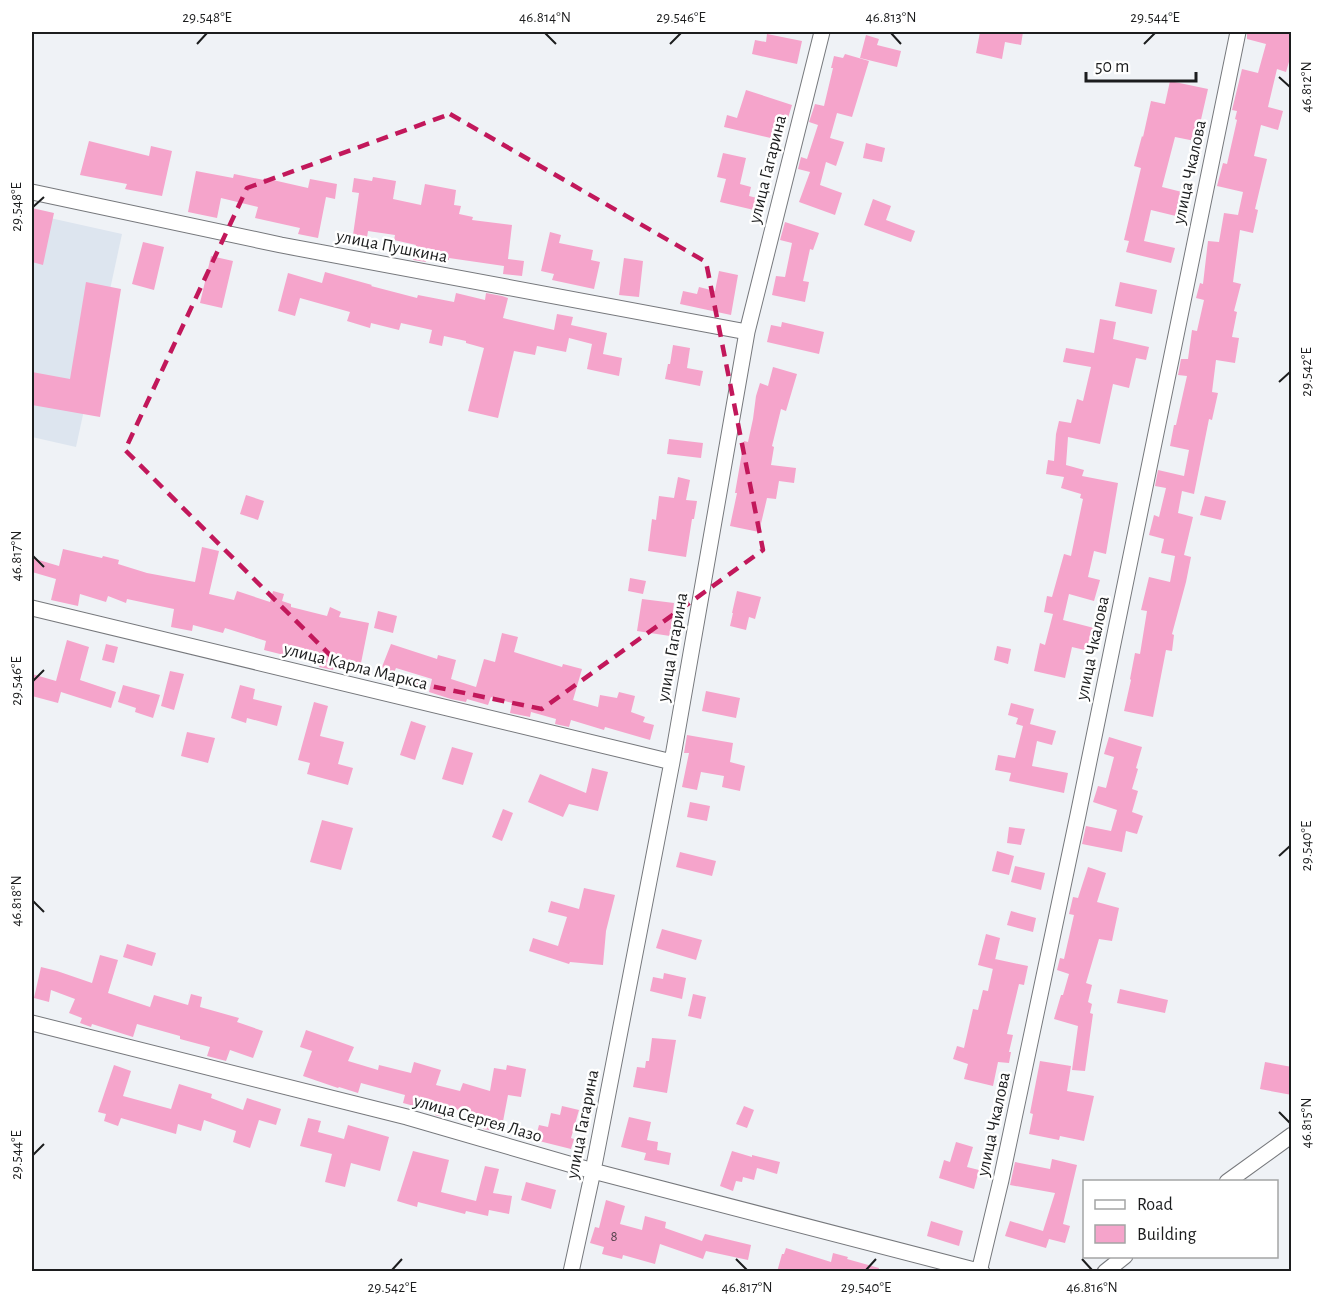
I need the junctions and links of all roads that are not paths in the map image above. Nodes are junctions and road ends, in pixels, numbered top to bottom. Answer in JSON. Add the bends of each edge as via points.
{"nodes":[{"id":1,"x":822,"y":32,"type":"edge"},
{"id":2,"x":1238,"y":32,"type":"edge"},
{"id":3,"x":32,"y":192,"type":"edge"},
{"id":4,"x":747,"y":332,"type":"junction"},
{"id":5,"x":32,"y":608,"type":"edge"},
{"id":6,"x":672,"y":762,"type":"junction"},
{"id":7,"x":32,"y":1023,"type":"edge"},
{"id":8,"x":1292,"y":1135,"type":"edge"},
{"id":9,"x":593,"y":1171,"type":"junction"},
{"id":10,"x":1230,"y":1180,"type":"edge"},
{"id":11,"x":1124,"y":1258,"type":"edge"},
{"id":12,"x":980,"y":1271,"type":"edge"},
{"id":13,"x":571,"y":1272,"type":"edge"},
{"id":14,"x":1105,"y":1272,"type":"edge"}],
"edges":[{"from":1,"to":4,"type":"street","name":"улица Гагарина"},
{"from":2,"to":12,"type":"street","name":"улица Чкалова"},
{"from":3,"to":4,"type":"street","name":"улица Пушкина","via":[[281,245]]},
{"from":4,"to":6,"type":"street","name":"улица Гагарина"},
{"from":5,"to":6,"type":"street","name":"улица Карла Маркса"},
{"from":6,"to":9,"type":"street","name":"улица Гагарина"},
{"from":7,"to":9,"type":"street","name":"улица Сергея Лазо","via":[[407,1117]]},
{"from":8,"to":10,"type":"street"},
{"from":9,"to":12,"type":"street","name":"улица Сергея Лазо"},
{"from":9,"to":13,"type":"street","name":"улица Гагарина"},
{"from":11,"to":14,"type":"street"}]}
